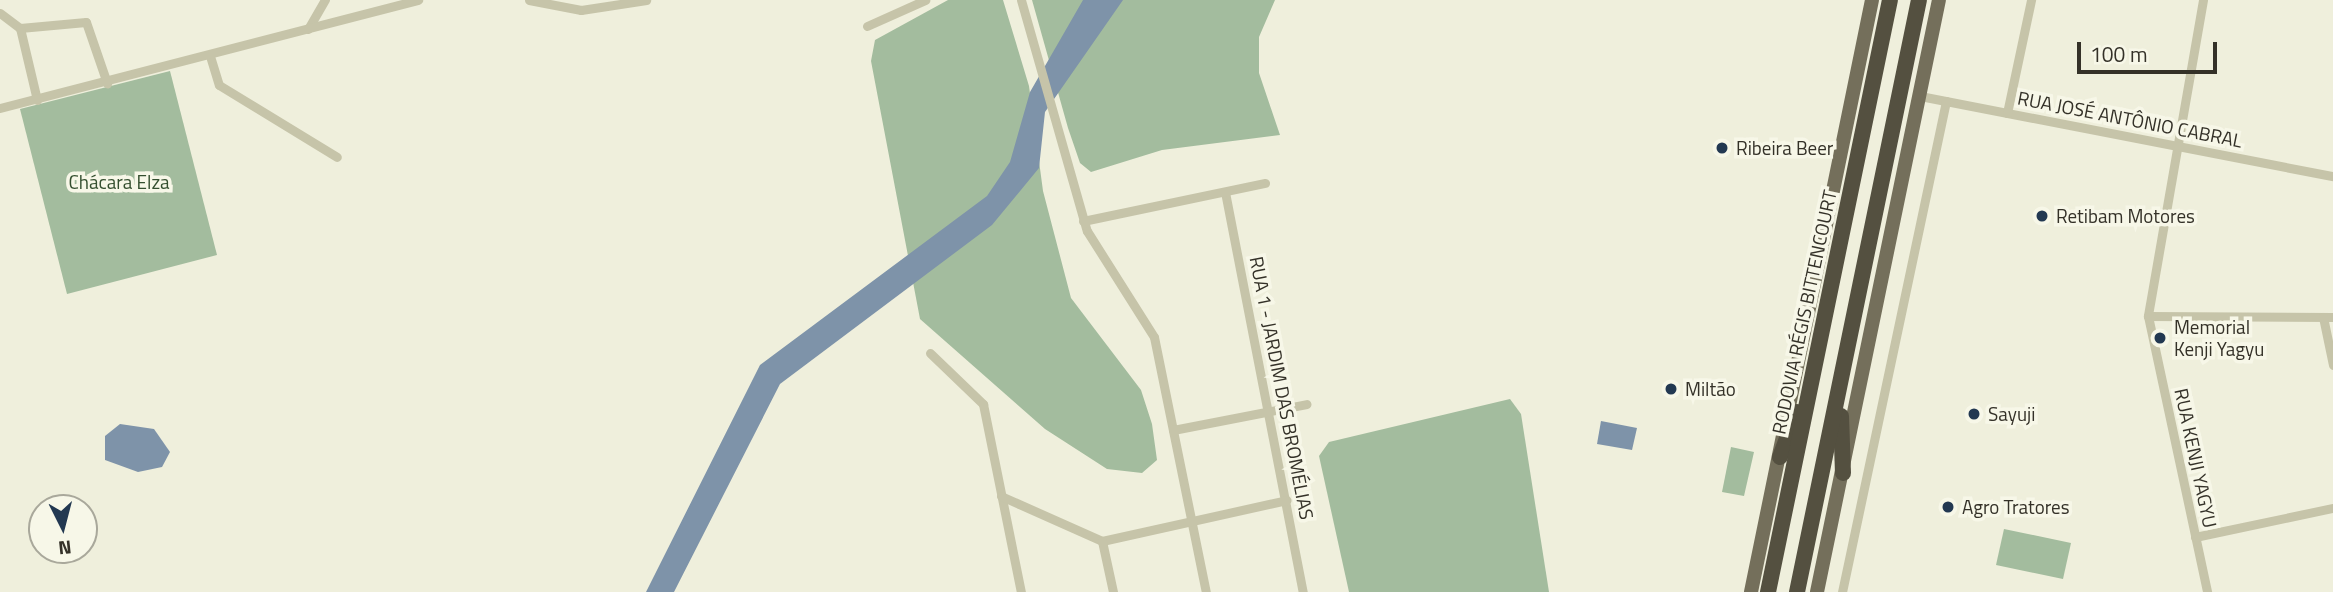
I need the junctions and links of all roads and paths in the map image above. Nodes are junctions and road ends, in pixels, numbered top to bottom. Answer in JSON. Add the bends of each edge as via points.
{"nodes":[{"id":1,"x":325,"y":0,"type":"edge"},
{"id":2,"x":418,"y":0,"type":"edge"},
{"id":3,"x":529,"y":0,"type":"edge"},
{"id":4,"x":646,"y":0,"type":"edge"},
{"id":5,"x":925,"y":0,"type":"edge"},
{"id":6,"x":1021,"y":0,"type":"edge"},
{"id":7,"x":1890,"y":0,"type":"edge"},
{"id":8,"x":1919,"y":0,"type":"edge"},
{"id":9,"x":1939,"y":0,"type":"edge"},
{"id":10,"x":2031,"y":0,"type":"edge"},
{"id":11,"x":2203,"y":0,"type":"edge"},
{"id":12,"x":1872,"y":1,"type":"edge"},
{"id":13,"x":0,"y":13,"type":"edge"},
{"id":14,"x":867,"y":26,"type":"dead end"},
{"id":15,"x":20,"y":28,"type":"junction"},
{"id":16,"x":308,"y":29,"type":"junction"},
{"id":17,"x":209,"y":57,"type":"junction"},
{"id":18,"x":107,"y":83,"type":"junction"},
{"id":19,"x":1920,"y":96,"type":"junction"},
{"id":20,"x":37,"y":100,"type":"junction"},
{"id":21,"x":1946,"y":101,"type":"junction"},
{"id":22,"x":0,"y":108,"type":"edge"},
{"id":23,"x":2007,"y":113,"type":"junction"},
{"id":24,"x":2176,"y":145,"type":"junction"},
{"id":25,"x":337,"y":157,"type":"dead end"},
{"id":26,"x":2333,"y":176,"type":"edge"},
{"id":27,"x":1265,"y":183,"type":"dead end"},
{"id":28,"x":1225,"y":192,"type":"junction"},
{"id":29,"x":1083,"y":221,"type":"junction"},
{"id":30,"x":2148,"y":316,"type":"junction"},
{"id":31,"x":2328,"y":317,"type":"edge"},
{"id":32,"x":930,"y":353,"type":"dead end"},
{"id":33,"x":1815,"y":363,"type":"junction"},
{"id":34,"x":2333,"y":365,"type":"edge"},
{"id":35,"x":1840,"y":391,"type":"junction"},
{"id":36,"x":1307,"y":404,"type":"dead end"},
{"id":37,"x":1269,"y":412,"type":"junction"},
{"id":38,"x":1173,"y":430,"type":"junction"},
{"id":39,"x":1780,"y":457,"type":"junction"},
{"id":40,"x":1843,"y":472,"type":"junction"},
{"id":41,"x":1001,"y":496,"type":"junction"},
{"id":42,"x":1287,"y":500,"type":"junction"},
{"id":43,"x":2333,"y":508,"type":"edge"},
{"id":44,"x":1191,"y":521,"type":"junction"},
{"id":45,"x":2195,"y":537,"type":"junction"},
{"id":46,"x":1102,"y":541,"type":"junction"},
{"id":47,"x":1021,"y":592,"type":"edge"},
{"id":48,"x":1113,"y":592,"type":"edge"},
{"id":49,"x":1206,"y":592,"type":"edge"},
{"id":50,"x":1303,"y":592,"type":"edge"},
{"id":51,"x":1751,"y":592,"type":"edge"},
{"id":52,"x":1768,"y":592,"type":"edge"},
{"id":53,"x":1797,"y":592,"type":"edge"},
{"id":54,"x":1817,"y":592,"type":"edge"},
{"id":55,"x":1842,"y":592,"type":"edge"},
{"id":56,"x":2207,"y":592,"type":"edge"}],
"edges":[{"from":1,"to":16,"type":"street"},
{"from":2,"to":16,"type":"street"},
{"from":3,"to":4,"type":"street","via":[[581,10]]},
{"from":5,"to":14,"type":"street"},
{"from":6,"to":29,"type":"street"},
{"from":7,"to":33,"type":"highway","name":"RODOVIA RÉGIS BITTENCOURT"},
{"from":8,"to":35,"type":"highway"},
{"from":9,"to":19,"type":"main road"},
{"from":10,"to":23,"type":"street"},
{"from":11,"to":24,"type":"street","name":"RUA KENJI YAGYU"},
{"from":12,"to":39,"type":"main road"},
{"from":13,"to":15,"type":"street"},
{"from":15,"to":18,"type":"street","via":[[86,22]]},
{"from":15,"to":20,"type":"street"},
{"from":16,"to":17,"type":"street"},
{"from":17,"to":18,"type":"street"},
{"from":17,"to":25,"type":"street","via":[[219,85]]},
{"from":18,"to":20,"type":"street"},
{"from":19,"to":21,"type":"street","name":"RUA JOSÉ ANTÔNIO CABRAL"},
{"from":19,"to":40,"type":"main road"},
{"from":20,"to":22,"type":"street"},
{"from":21,"to":23,"type":"street","name":"RUA JOSÉ ANTÔNIO CABRAL"},
{"from":21,"to":55,"type":"street"},
{"from":23,"to":24,"type":"street","name":"RUA JOSÉ ANTÔNIO CABRAL"},
{"from":24,"to":26,"type":"street","name":"RUA JOSÉ ANTÔNIO CABRAL"},
{"from":24,"to":30,"type":"street","name":"RUA KENJI YAGYU"},
{"from":27,"to":28,"type":"street"},
{"from":28,"to":29,"type":"street"},
{"from":28,"to":37,"type":"street","name":"RUA 1 - JARDIM DAS BROMÉLIAS"},
{"from":29,"to":38,"type":"street","via":[[1148,322]]},
{"from":30,"to":31,"type":"street"},
{"from":30,"to":45,"type":"street","name":"RUA KENJI YAGYU"},
{"from":31,"to":34,"type":"street"},
{"from":32,"to":41,"type":"street","via":[[980,397]]},
{"from":33,"to":39,"type":"highway"},
{"from":33,"to":52,"type":"highway","name":"RODOVIA RÉGIS BITTENCOURT"},
{"from":35,"to":40,"type":"highway"},
{"from":35,"to":53,"type":"highway"},
{"from":36,"to":37,"type":"street"},
{"from":37,"to":38,"type":"street"},
{"from":37,"to":42,"type":"street","name":"RUA 1 - JARDIM DAS BROMÉLIAS"},
{"from":38,"to":44,"type":"street"},
{"from":39,"to":51,"type":"main road"},
{"from":40,"to":54,"type":"main road"},
{"from":41,"to":46,"type":"street"},
{"from":41,"to":47,"type":"street"},
{"from":42,"to":44,"type":"street"},
{"from":42,"to":50,"type":"street","name":"RUA 1 - JARDIM DAS BROMÉLIAS"},
{"from":43,"to":45,"type":"street"},
{"from":44,"to":46,"type":"street"},
{"from":44,"to":49,"type":"street"},
{"from":45,"to":56,"type":"street","name":"RUA KENJI YAGYU"},
{"from":46,"to":48,"type":"street"}]}
